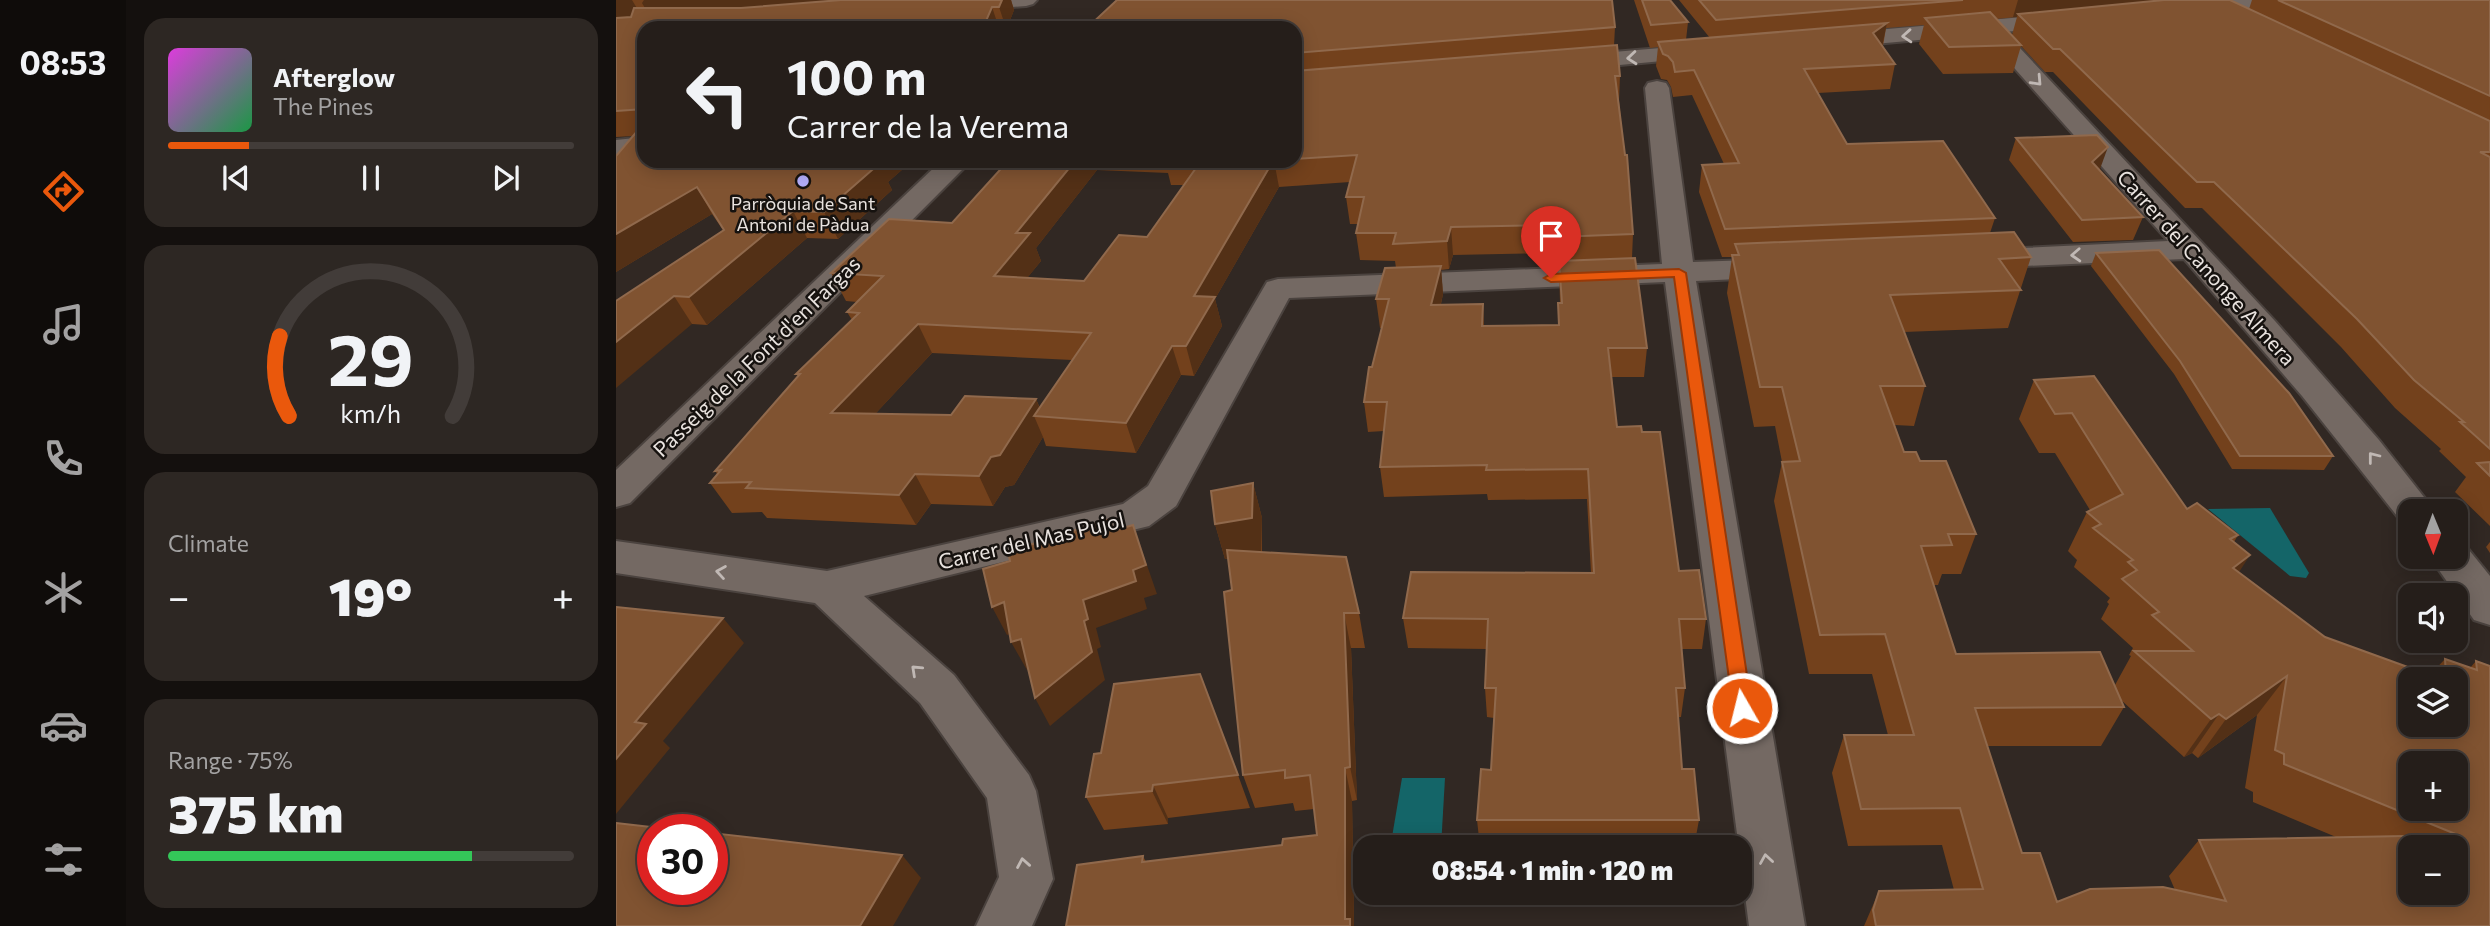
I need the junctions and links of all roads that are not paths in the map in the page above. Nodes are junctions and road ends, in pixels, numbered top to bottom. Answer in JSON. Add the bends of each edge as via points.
{"nodes":[{"id":1,"x":1026,"y":0,"type":"edge"},
{"id":2,"x":2268,"y":0,"type":"edge"},
{"id":3,"x":2209,"y":4,"type":"edge"},
{"id":4,"x":933,"y":7,"type":"edge"},
{"id":5,"x":2161,"y":12,"type":"edge"},
{"id":6,"x":2085,"y":18,"type":"edge"},
{"id":7,"x":2258,"y":28,"type":"edge"},
{"id":8,"x":1993,"y":29,"type":"junction"},
{"id":9,"x":1689,"y":30,"type":"dead end"},
{"id":10,"x":1805,"y":43,"type":"edge"},
{"id":11,"x":1545,"y":65,"type":"edge"},
{"id":12,"x":1657,"y":89,"type":"dead end"},
{"id":13,"x":637,"y":146,"type":"edge"},
{"id":14,"x":616,"y":148,"type":"edge"},
{"id":15,"x":950,"y":168,"type":"edge"},
{"id":16,"x":2193,"y":249,"type":"junction"},
{"id":17,"x":1949,"y":261,"type":"edge"},
{"id":18,"x":1811,"y":267,"type":"edge"},
{"id":19,"x":1679,"y":273,"type":"junction"},
{"id":20,"x":616,"y":493,"type":"edge"},
{"id":21,"x":2406,"y":499,"type":"edge"},
{"id":22,"x":616,"y":556,"type":"edge"},
{"id":23,"x":2460,"y":569,"type":"edge"},
{"id":24,"x":827,"y":588,"type":"junction"},
{"id":25,"x":2490,"y":608,"type":"edge"},
{"id":26,"x":1004,"y":926,"type":"edge"},
{"id":27,"x":1777,"y":926,"type":"edge"}],
"edges":[{"from":1,"to":4,"type":"street"},
{"from":2,"to":3,"type":"street"},
{"from":3,"to":5,"type":"street"},
{"from":3,"to":7,"type":"street"},
{"from":6,"to":8,"type":"street"},
{"from":8,"to":10,"type":"street","one_way":true},
{"from":8,"to":16,"type":"street","name":"Carrer del Canonge Almera","one_way":true},
{"from":9,"to":11,"type":"street","one_way":true,"via":[[1716,50]]},
{"from":12,"to":19,"type":"street"},
{"from":13,"to":14,"type":"street"},
{"from":15,"to":20,"type":"street","name":"Passeig de la Font d'en Fargas"},
{"from":16,"to":17,"type":"street","one_way":true},
{"from":21,"to":16,"type":"street","name":"Carrer del Canonge Almera","one_way":true,"via":[[2342,418]]},
{"from":18,"to":19,"type":"street"},
{"from":19,"to":24,"type":"street","name":"Carrer del Mas Pujol","via":[[1278,289],[1162,496],[1135,516]]},
{"from":27,"to":19,"type":"street","one_way":true},
{"from":24,"to":22,"type":"street","one_way":true},
{"from":23,"to":25,"type":"street"},
{"from":26,"to":24,"type":"street","one_way":true,"via":[[1026,879],[1011,791],[937,690]]}]}
